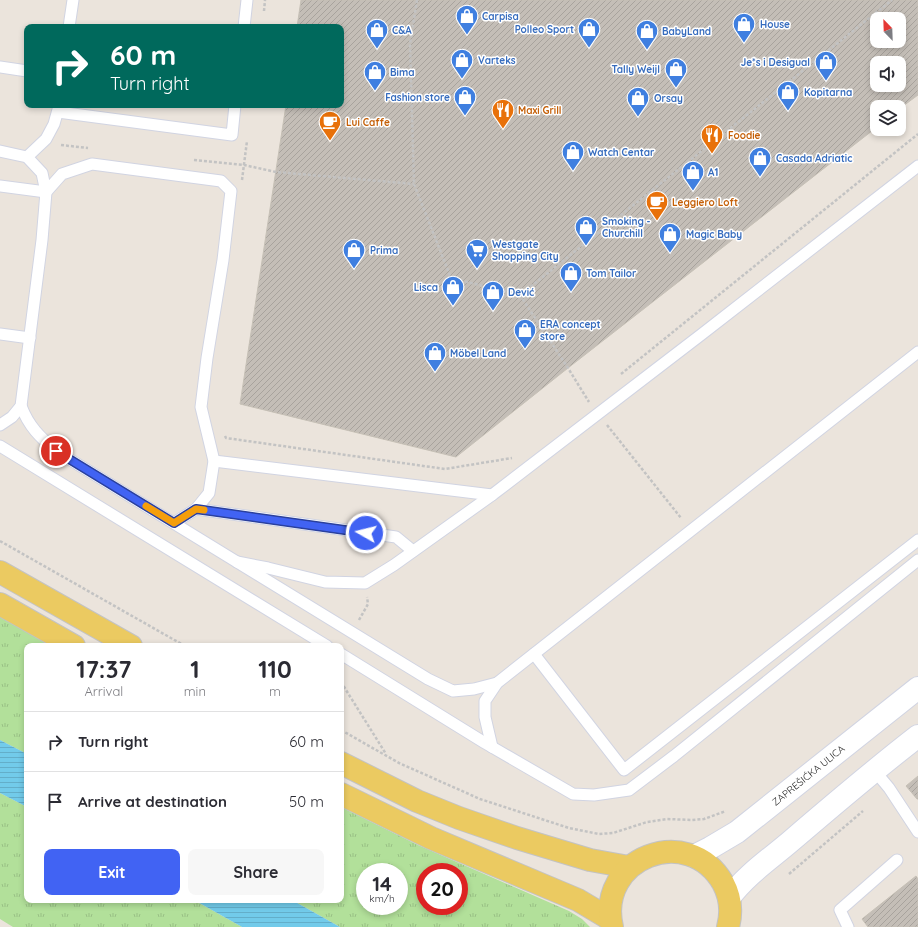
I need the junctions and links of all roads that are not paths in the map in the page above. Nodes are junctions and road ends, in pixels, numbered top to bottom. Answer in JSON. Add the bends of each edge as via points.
{"nodes":[{"id":1,"x":72,"y":0,"type":"edge"},
{"id":2,"x":247,"y":0,"type":"edge"},
{"id":3,"x":69,"y":24,"type":"edge"},
{"id":4,"x":244,"y":24,"type":"edge"},
{"id":5,"x":0,"y":67,"type":"edge"},
{"id":6,"x":24,"y":71,"type":"edge"},
{"id":7,"x":59,"y":108,"type":"edge"},
{"id":8,"x":235,"y":108,"type":"edge"},
{"id":9,"x":0,"y":152,"type":"edge"},
{"id":10,"x":28,"y":156,"type":"junction"},
{"id":11,"x":918,"y":166,"type":"edge"},
{"id":12,"x":0,"y":186,"type":"edge"},
{"id":13,"x":46,"y":192,"type":"junction"},
{"id":14,"x":0,"y":334,"type":"edge"},
{"id":15,"x":30,"y":338,"type":"junction"},
{"id":16,"x":918,"y":352,"type":"edge"},
{"id":17,"x":21,"y":406,"type":"junction"},
{"id":18,"x":0,"y":425,"type":"edge"},
{"id":19,"x":0,"y":446,"type":"edge"},
{"id":20,"x":214,"y":461,"type":"junction"},
{"id":21,"x":492,"y":495,"type":"junction"},
{"id":22,"x":196,"y":509,"type":"junction"},
{"id":23,"x":174,"y":523,"type":"junction"},
{"id":24,"x":918,"y":540,"type":"edge"},
{"id":25,"x":413,"y":551,"type":"junction"},
{"id":26,"x":918,"y":560,"type":"edge"},
{"id":27,"x":237,"y":562,"type":"junction"},
{"id":28,"x":0,"y":572,"type":"edge"},
{"id":29,"x":0,"y":604,"type":"edge"},
{"id":30,"x":69,"y":643,"type":"edge"},
{"id":31,"x":126,"y":643,"type":"edge"},
{"id":32,"x":322,"y":643,"type":"edge"},
{"id":33,"x":534,"y":654,"type":"junction"},
{"id":34,"x":344,"y":656,"type":"edge"},
{"id":35,"x":497,"y":683,"type":"junction"},
{"id":36,"x":918,"y":688,"type":"edge"},
{"id":37,"x":918,"y":736,"type":"edge"},
{"id":38,"x":492,"y":747,"type":"junction"},
{"id":39,"x":344,"y":765,"type":"edge"},
{"id":40,"x":874,"y":770,"type":"junction"},
{"id":41,"x":344,"y":795,"type":"edge"},
{"id":42,"x":918,"y":832,"type":"edge"},
{"id":43,"x":694,"y":856,"type":"junction"},
{"id":44,"x":897,"y":860,"type":"dead end"},
{"id":45,"x":629,"y":867,"type":"junction"},
{"id":46,"x":729,"y":898,"type":"junction"},
{"id":47,"x":611,"y":923,"type":"edge"},
{"id":48,"x":729,"y":926,"type":"edge"},
{"id":49,"x":848,"y":927,"type":"edge"}],
"edges":[{"from":1,"to":3,"type":"lane"},
{"from":2,"to":4,"type":"lane"},
{"from":5,"to":6,"type":"lane"},
{"from":7,"to":8,"type":"lane","via":[[232,135]]},
{"from":7,"to":10,"type":"lane","via":[[46,139]]},
{"from":9,"to":10,"type":"lane"},
{"from":10,"to":13,"type":"lane","via":[[42,173]]},
{"from":11,"to":21,"type":"lane"},
{"from":12,"to":13,"type":"lane"},
{"from":13,"to":15,"type":"lane"},
{"from":13,"to":20,"type":"lane","via":[[62,174],[92,164],[221,181],[231,191],[201,407]]},
{"from":14,"to":15,"type":"lane"},
{"from":15,"to":17,"type":"lane"},
{"from":16,"to":33,"type":"lane"},
{"from":17,"to":18,"type":"lane"},
{"from":17,"to":23,"type":"lane","via":[[26,419],[38,435],[56,451]]},
{"from":19,"to":32,"type":"lane"},
{"from":20,"to":21,"type":"lane"},
{"from":20,"to":22,"type":"lane","via":[[209,494]]},
{"from":21,"to":25,"type":"lane"},
{"from":22,"to":23,"type":"lane"},
{"from":22,"to":25,"type":"lane","via":[[396,537]]},
{"from":23,"to":27,"type":"lane"},
{"from":24,"to":33,"type":"lane","via":[[624,770]]},
{"from":25,"to":27,"type":"lane","via":[[365,583],[325,582]]},
{"from":26,"to":38,"type":"lane","via":[[629,790],[594,795],[573,794]]},
{"from":27,"to":35,"type":"lane","via":[[428,679],[453,691]]},
{"from":28,"to":31,"type":"main road"},
{"from":29,"to":30,"type":"main road"},
{"from":33,"to":35,"type":"lane"},
{"from":34,"to":38,"type":"lane"},
{"from":35,"to":38,"type":"lane","via":[[485,701],[485,717]]},
{"from":36,"to":43,"type":"street","name":"ZAPREŠIĆKA ULICA","via":[[738,832]]},
{"from":37,"to":40,"type":"street"},
{"from":39,"to":45,"type":"main road","via":[[417,802],[460,818],[590,860]]},
{"from":40,"to":42,"type":"lane"},
{"from":40,"to":46,"type":"street","via":[[743,880]]},
{"from":41,"to":47,"type":"main road","via":[[431,838],[573,898]]},
{"from":43,"to":45,"type":"main road","via":[[675,852],[655,853]]},
{"from":43,"to":46,"type":"main road","via":[[718,875]]},
{"from":44,"to":49,"type":"lane","via":[[840,910]]},
{"from":45,"to":47,"type":"main road","via":[[620,878],[611,899]]},
{"from":46,"to":48,"type":"main road"}]}
